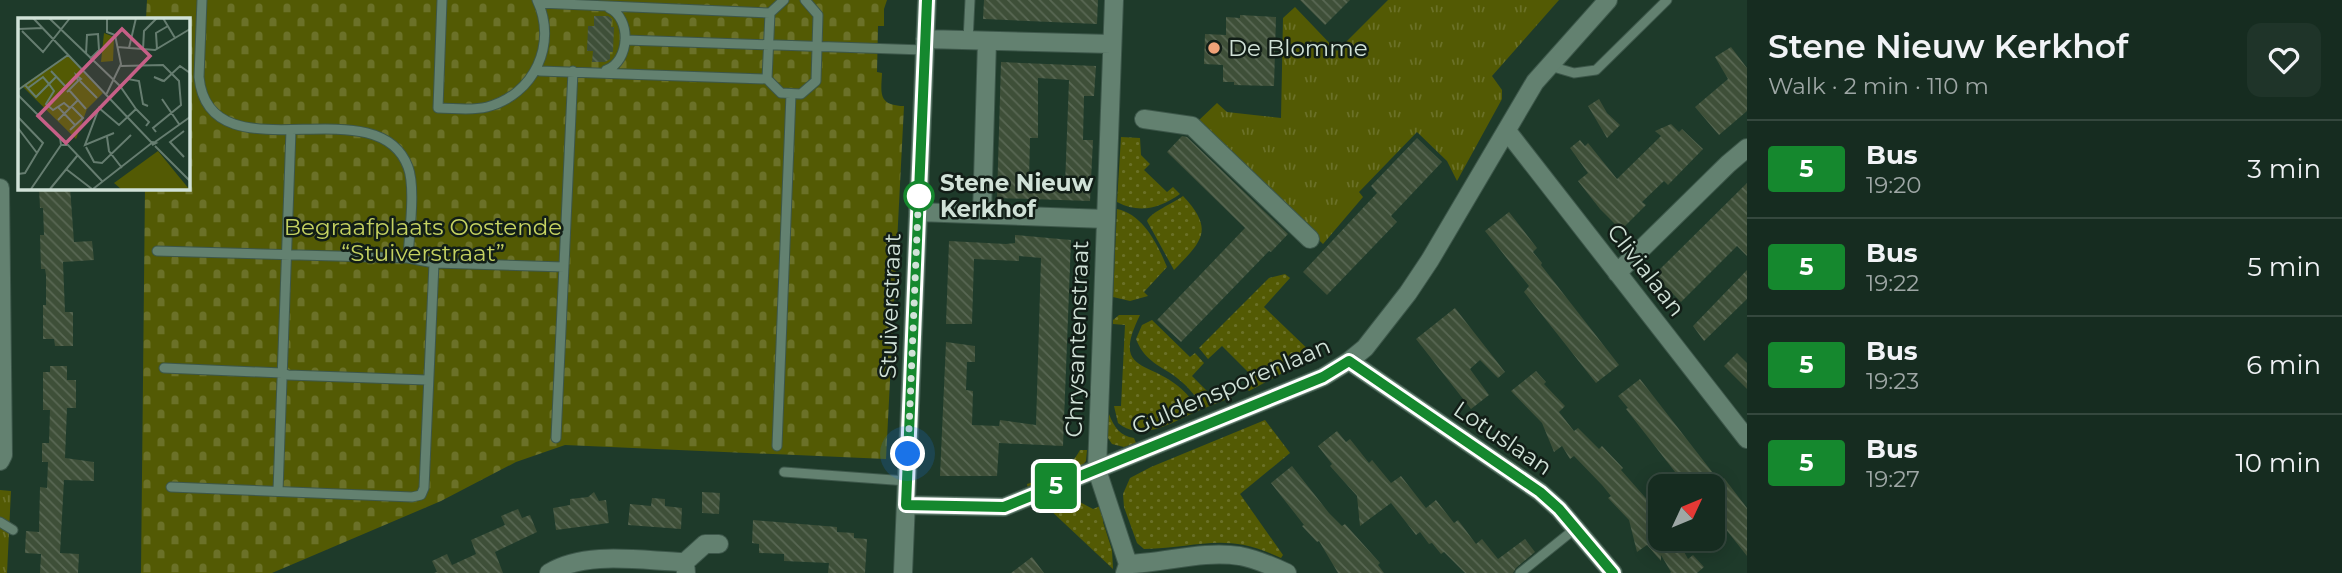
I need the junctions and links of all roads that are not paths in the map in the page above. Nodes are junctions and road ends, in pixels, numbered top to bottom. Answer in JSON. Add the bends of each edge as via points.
{"nodes":[{"id":1,"x":202,"y":0,"type":"edge"},
{"id":2,"x":442,"y":0,"type":"edge"},
{"id":3,"x":783,"y":0,"type":"edge"},
{"id":4,"x":805,"y":0,"type":"edge"},
{"id":5,"x":927,"y":0,"type":"edge"},
{"id":6,"x":970,"y":0,"type":"edge"},
{"id":7,"x":1114,"y":0,"type":"edge"},
{"id":8,"x":1608,"y":0,"type":"edge"},
{"id":9,"x":1667,"y":0,"type":"edge"},
{"id":10,"x":538,"y":2,"type":"edge"},
{"id":11,"x":576,"y":2,"type":"edge"},
{"id":12,"x":604,"y":6,"type":"junction"},
{"id":13,"x":770,"y":13,"type":"junction"},
{"id":14,"x":625,"y":40,"type":"junction"},
{"id":15,"x":968,"y":41,"type":"junction"},
{"id":16,"x":987,"y":41,"type":"junction"},
{"id":17,"x":1111,"y":44,"type":"junction"},
{"id":18,"x":925,"y":45,"type":"junction"},
{"id":19,"x":768,"y":46,"type":"junction"},
{"id":20,"x":817,"y":48,"type":"junction"},
{"id":21,"x":1549,"y":65,"type":"junction"},
{"id":22,"x":537,"y":69,"type":"junction"},
{"id":23,"x":573,"y":71,"type":"junction"},
{"id":24,"x":601,"y":72,"type":"junction"},
{"id":25,"x":767,"y":79,"type":"junction"},
{"id":26,"x":791,"y":94,"type":"junction"},
{"id":27,"x":1144,"y":119,"type":"dead end"},
{"id":28,"x":291,"y":130,"type":"junction"},
{"id":29,"x":1507,"y":131,"type":"junction"},
{"id":30,"x":1747,"y":148,"type":"edge"},
{"id":31,"x":0,"y":188,"type":"edge"},
{"id":32,"x":918,"y":212,"type":"junction"},
{"id":33,"x":982,"y":214,"type":"junction"},
{"id":34,"x":1106,"y":219,"type":"junction"},
{"id":35,"x":1310,"y":239,"type":"dead end"},
{"id":36,"x":157,"y":251,"type":"dead end"},
{"id":37,"x":286,"y":256,"type":"junction"},
{"id":38,"x":408,"y":258,"type":"junction"},
{"id":39,"x":434,"y":262,"type":"junction"},
{"id":40,"x":565,"y":267,"type":"junction"},
{"id":41,"x":1617,"y":273,"type":"junction"},
{"id":42,"x":1349,"y":361,"type":"junction"},
{"id":43,"x":164,"y":368,"type":"dead end"},
{"id":44,"x":282,"y":373,"type":"junction"},
{"id":45,"x":427,"y":380,"type":"junction"},
{"id":46,"x":1746,"y":434,"type":"edge"},
{"id":47,"x":556,"y":438,"type":"dead end"},
{"id":48,"x":777,"y":446,"type":"dead end"},
{"id":49,"x":0,"y":461,"type":"edge"},
{"id":50,"x":1097,"y":470,"type":"junction"},
{"id":51,"x":784,"y":472,"type":"dead end"},
{"id":52,"x":907,"y":481,"type":"junction"},
{"id":53,"x":171,"y":487,"type":"dead end"},
{"id":54,"x":278,"y":491,"type":"junction"},
{"id":55,"x":906,"y":505,"type":"junction"},
{"id":56,"x":0,"y":522,"type":"edge"},
{"id":57,"x":1576,"y":528,"type":"junction"},
{"id":58,"x":13,"y":530,"type":"dead end"},
{"id":59,"x":719,"y":544,"type":"dead end"},
{"id":60,"x":686,"y":568,"type":"edge"},
{"id":61,"x":1127,"y":568,"type":"edge"},
{"id":62,"x":549,"y":573,"type":"edge"},
{"id":63,"x":903,"y":573,"type":"edge"},
{"id":64,"x":1287,"y":573,"type":"edge"},
{"id":65,"x":1520,"y":573,"type":"edge"},
{"id":66,"x":1613,"y":573,"type":"edge"}],
"edges":[{"from":1,"to":28,"type":"lane","via":[[199,78],[206,103],[228,123]]},
{"from":2,"to":22,"type":"lane","via":[[438,108],[500,103],[527,83]]},
{"from":3,"to":13,"type":"lane"},
{"from":4,"to":20,"type":"lane","via":[[818,15]]},
{"from":5,"to":18,"type":"street","name":"Stuiverstraat"},
{"from":6,"to":15,"type":"lane"},
{"from":7,"to":17,"type":"street","name":"Chrysantenstraat"},
{"from":8,"to":21,"type":"street","name":"Guldensporenlaan"},
{"from":9,"to":21,"type":"lane","via":[[1596,70],[1574,73]]},
{"from":10,"to":11,"type":"lane"},
{"from":10,"to":22,"type":"lane","via":[[546,36]]},
{"from":11,"to":12,"type":"lane"},
{"from":12,"to":13,"type":"lane"},
{"from":12,"to":14,"type":"lane","via":[[618,13]]},
{"from":13,"to":19,"type":"lane"},
{"from":14,"to":19,"type":"lane"},
{"from":14,"to":24,"type":"lane","via":[[619,60]]},
{"from":15,"to":16,"type":"street"},
{"from":15,"to":18,"type":"street"},
{"from":16,"to":17,"type":"street"},
{"from":16,"to":33,"type":"street"},
{"from":17,"to":34,"type":"street","name":"Chrysantenstraat"},
{"from":18,"to":20,"type":"lane"},
{"from":18,"to":32,"type":"street","name":"Stuiverstraat"},
{"from":19,"to":20,"type":"lane"},
{"from":19,"to":25,"type":"lane"},
{"from":20,"to":26,"type":"lane","via":[[816,80],[801,94]]},
{"from":21,"to":29,"type":"street","name":"Guldensporenlaan"},
{"from":22,"to":23,"type":"lane"},
{"from":23,"to":24,"type":"lane"},
{"from":23,"to":40,"type":"lane"},
{"from":24,"to":25,"type":"lane"},
{"from":25,"to":26,"type":"lane","via":[[781,93]]},
{"from":26,"to":48,"type":"lane"},
{"from":27,"to":35,"type":"street","via":[[1192,125]]},
{"from":28,"to":37,"type":"lane"},
{"from":28,"to":38,"type":"lane","via":[[363,131],[391,142],[410,170]]},
{"from":29,"to":41,"type":"street","name":"Clivialaan"},
{"from":29,"to":42,"type":"street","name":"Guldensporenlaan","via":[[1423,271],[1365,348]]},
{"from":30,"to":41,"type":"street"},
{"from":31,"to":49,"type":"street"},
{"from":32,"to":33,"type":"street"},
{"from":32,"to":52,"type":"street","name":"Stuiverstraat"},
{"from":33,"to":34,"type":"street"},
{"from":34,"to":50,"type":"street","name":"Chrysantenstraat"},
{"from":36,"to":37,"type":"lane"},
{"from":37,"to":38,"type":"lane"},
{"from":37,"to":44,"type":"lane"},
{"from":38,"to":39,"type":"lane"},
{"from":39,"to":40,"type":"lane"},
{"from":39,"to":45,"type":"lane"},
{"from":40,"to":47,"type":"lane"},
{"from":41,"to":46,"type":"street","name":"Clivialaan"},
{"from":42,"to":50,"type":"street","name":"Guldensporenlaan","via":[[1323,377]]},
{"from":42,"to":57,"type":"street","name":"Lotuslaan","via":[[1540,492]]},
{"from":43,"to":44,"type":"lane"},
{"from":44,"to":45,"type":"lane"},
{"from":44,"to":54,"type":"lane"},
{"from":45,"to":54,"type":"lane","via":[[421,495]]},
{"from":50,"to":55,"type":"street","name":"Guldensporenlaan","via":[[1004,507]]},
{"from":50,"to":61,"type":"street"},
{"from":51,"to":52,"type":"lane"},
{"from":52,"to":55,"type":"street","name":"Stuiverstraat"},
{"from":53,"to":54,"type":"lane"},
{"from":55,"to":63,"type":"street","name":"Stuiverstraat"},
{"from":56,"to":58,"type":"lane"},
{"from":57,"to":65,"type":"lane"},
{"from":57,"to":66,"type":"street","name":"Lotuslaan"},
{"from":59,"to":60,"type":"street","via":[[705,544]]},
{"from":60,"to":62,"type":"street","via":[[576,560]]},
{"from":61,"to":64,"type":"street","via":[[1215,554],[1263,562]]}]}
